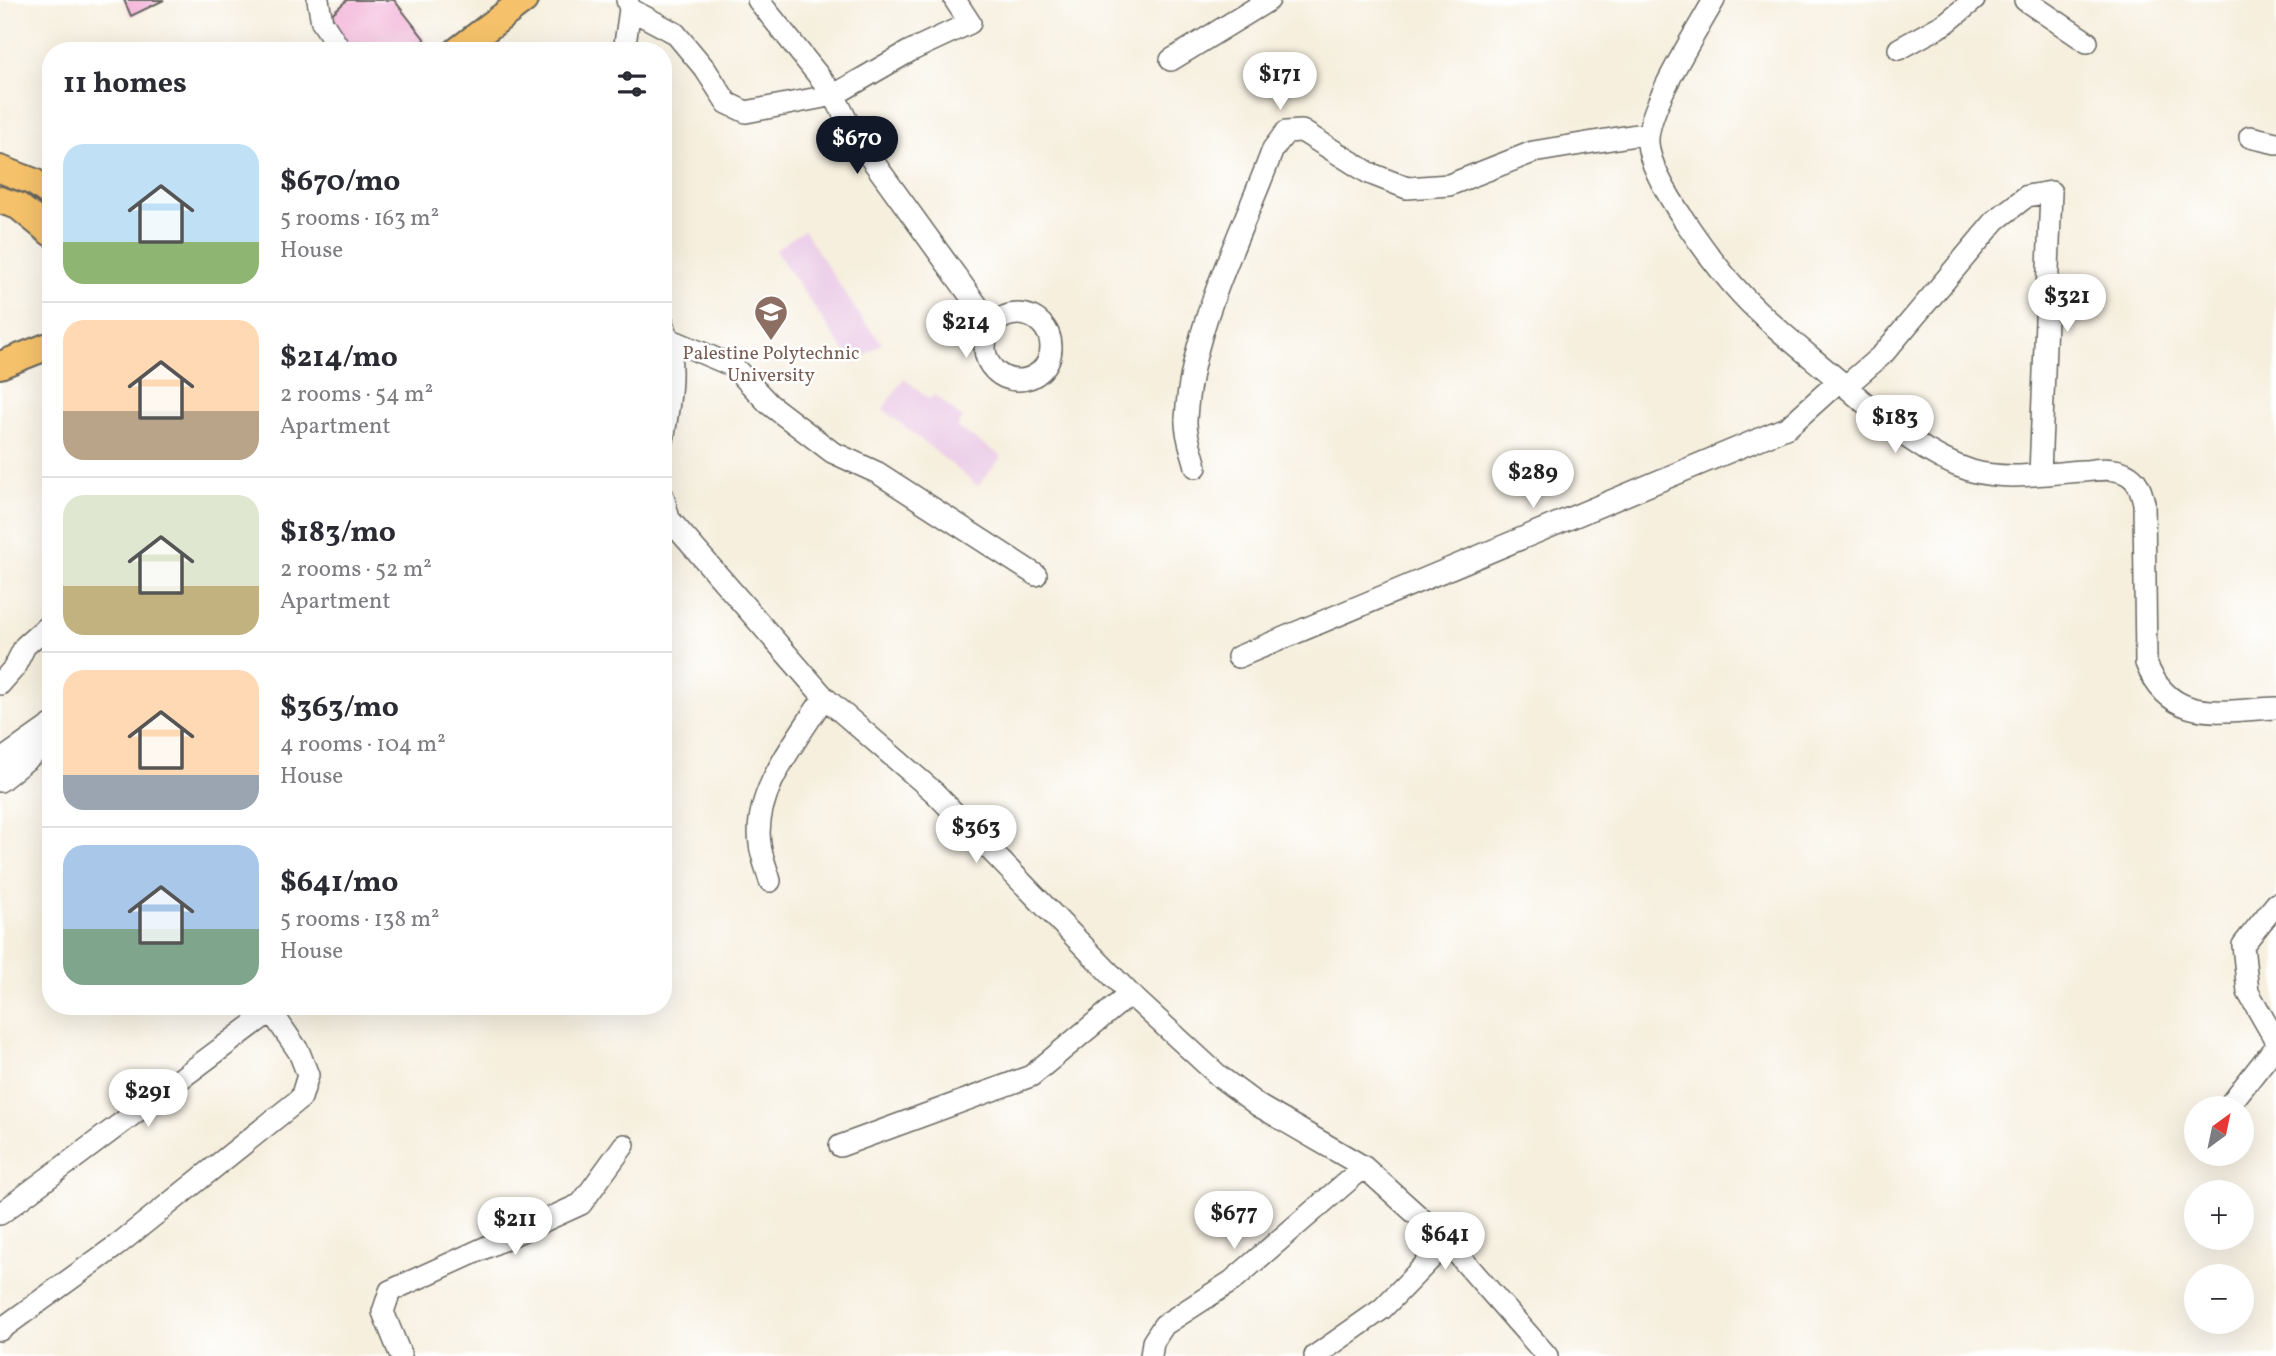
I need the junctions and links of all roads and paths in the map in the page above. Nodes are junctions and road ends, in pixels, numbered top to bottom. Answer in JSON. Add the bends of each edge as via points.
{"nodes":[{"id":1,"x":318,"y":0,"type":"edge"},
{"id":2,"x":524,"y":0,"type":"edge"},
{"id":3,"x":758,"y":0,"type":"edge"},
{"id":4,"x":956,"y":0,"type":"edge"},
{"id":5,"x":1269,"y":0,"type":"edge"},
{"id":6,"x":1714,"y":0,"type":"edge"},
{"id":7,"x":1974,"y":0,"type":"edge"},
{"id":8,"x":2025,"y":0,"type":"edge"},
{"id":9,"x":629,"y":4,"type":"edge"},
{"id":10,"x":335,"y":42,"type":"edge"},
{"id":11,"x":469,"y":42,"type":"edge"},
{"id":12,"x":625,"y":42,"type":"edge"},
{"id":13,"x":2087,"y":42,"type":"dead end"},
{"id":14,"x":1899,"y":49,"type":"dead end"},
{"id":15,"x":1171,"y":60,"type":"dead end"},
{"id":16,"x":834,"y":95,"type":"junction"},
{"id":17,"x":1648,"y":133,"type":"junction"},
{"id":18,"x":2250,"y":137,"type":"dead end"},
{"id":19,"x":2276,"y":143,"type":"edge"},
{"id":20,"x":0,"y":169,"type":"edge"},
{"id":21,"x":42,"y":188,"type":"edge"},
{"id":22,"x":0,"y":200,"type":"edge"},
{"id":23,"x":42,"y":226,"type":"edge"},
{"id":24,"x":992,"y":326,"type":"dead end"},
{"id":25,"x":672,"y":333,"type":"edge"},
{"id":26,"x":42,"y":349,"type":"edge"},
{"id":27,"x":0,"y":365,"type":"edge"},
{"id":28,"x":1843,"y":384,"type":"junction"},
{"id":29,"x":1196,"y":467,"type":"dead end"},
{"id":30,"x":2040,"y":474,"type":"junction"},
{"id":31,"x":672,"y":528,"type":"edge"},
{"id":32,"x":1036,"y":575,"type":"dead end"},
{"id":33,"x":42,"y":632,"type":"edge"},
{"id":34,"x":42,"y":639,"type":"edge"},
{"id":35,"x":21,"y":654,"type":"junction"},
{"id":36,"x":1238,"y":657,"type":"dead end"},
{"id":37,"x":0,"y":670,"type":"edge"},
{"id":38,"x":0,"y":684,"type":"edge"},
{"id":39,"x":824,"y":697,"type":"junction"},
{"id":40,"x":2276,"y":708,"type":"edge"},
{"id":41,"x":42,"y":731,"type":"edge"},
{"id":42,"x":42,"y":747,"type":"edge"},
{"id":43,"x":0,"y":761,"type":"edge"},
{"id":44,"x":0,"y":781,"type":"edge"},
{"id":45,"x":771,"y":881,"type":"dead end"},
{"id":46,"x":2276,"y":904,"type":"edge"},
{"id":47,"x":1130,"y":994,"type":"junction"},
{"id":48,"x":266,"y":1015,"type":"edge"},
{"id":49,"x":274,"y":1015,"type":"edge"},
{"id":50,"x":2276,"y":1044,"type":"edge"},
{"id":51,"x":2236,"y":1096,"type":"edge"},
{"id":52,"x":624,"y":1145,"type":"dead end"},
{"id":53,"x":840,"y":1146,"type":"dead end"},
{"id":54,"x":1364,"y":1167,"type":"junction"},
{"id":55,"x":0,"y":1214,"type":"edge"},
{"id":56,"x":1447,"y":1242,"type":"junction"},
{"id":57,"x":0,"y":1330,"type":"edge"},
{"id":58,"x":401,"y":1356,"type":"edge"},
{"id":59,"x":1151,"y":1356,"type":"edge"},
{"id":60,"x":1314,"y":1356,"type":"edge"},
{"id":61,"x":1548,"y":1356,"type":"edge"}],
"edges":[{"from":1,"to":10,"type":"street","via":[[322,22]]},
{"from":2,"to":11,"type":"main road"},
{"from":3,"to":16,"type":"street"},
{"from":4,"to":16,"type":"street","via":[[970,23]]},
{"from":5,"to":15,"type":"street"},
{"from":6,"to":17,"type":"street","via":[[1654,111]]},
{"from":7,"to":14,"type":"street","via":[[1946,23]]},
{"from":8,"to":13,"type":"street"},
{"from":9,"to":12,"type":"street"},
{"from":9,"to":16,"type":"street","via":[[674,33],[727,103],[747,112]]},
{"from":16,"to":24,"type":"street","via":[[854,135]]},
{"from":17,"to":28,"type":"street","via":[[1650,156],[1662,183],[1691,229],[1767,320]]},
{"from":17,"to":29,"type":"street","via":[[1533,152],[1449,185],[1407,188],[1369,173],[1303,131],[1286,132],[1273,149],[1211,309],[1191,377],[1185,423]]},
{"from":18,"to":19,"type":"street"},
{"from":20,"to":21,"type":"main road"},
{"from":22,"to":23,"type":"main road","via":[[18,206]]},
{"from":25,"to":32,"type":"street","via":[[733,366],[769,404],[832,452],[878,473]]},
{"from":26,"to":27,"type":"main road"},
{"from":28,"to":30,"type":"street","via":[[1905,436],[1946,461],[2009,476]]},
{"from":28,"to":30,"type":"street","via":[[1883,354],[1996,220],[2027,196],[2051,192]]},
{"from":28,"to":36,"type":"street","via":[[1788,427]]},
{"from":30,"to":40,"type":"street","via":[[2113,469],[2133,478],[2141,488],[2146,663],[2154,684],[2199,711]]},
{"from":31,"to":39,"type":"street"},
{"from":33,"to":35,"type":"street"},
{"from":34,"to":35,"type":"street"},
{"from":35,"to":37,"type":"street"},
{"from":35,"to":38,"type":"street"},
{"from":39,"to":45,"type":"street","via":[[772,783],[762,814],[759,843]]},
{"from":39,"to":47,"type":"street","via":[[934,792]]},
{"from":41,"to":43,"type":"street"},
{"from":42,"to":44,"type":"street"},
{"from":46,"to":50,"type":"street","via":[[2242,945],[2248,992]]},
{"from":47,"to":53,"type":"street","via":[[1031,1076]]},
{"from":47,"to":54,"type":"street","via":[[1220,1077],[1259,1106]]},
{"from":48,"to":55,"type":"street"},
{"from":49,"to":57,"type":"street","via":[[299,1052],[308,1075],[301,1098],[116,1246]]},
{"from":50,"to":51,"type":"street"},
{"from":52,"to":58,"type":"street","via":[[581,1204],[393,1288],[385,1298],[383,1312]]},
{"from":54,"to":56,"type":"street"},
{"from":54,"to":59,"type":"street","via":[[1232,1281],[1164,1325],[1153,1342]]},
{"from":56,"to":60,"type":"street","via":[[1382,1309]]},
{"from":56,"to":61,"type":"street"}]}
